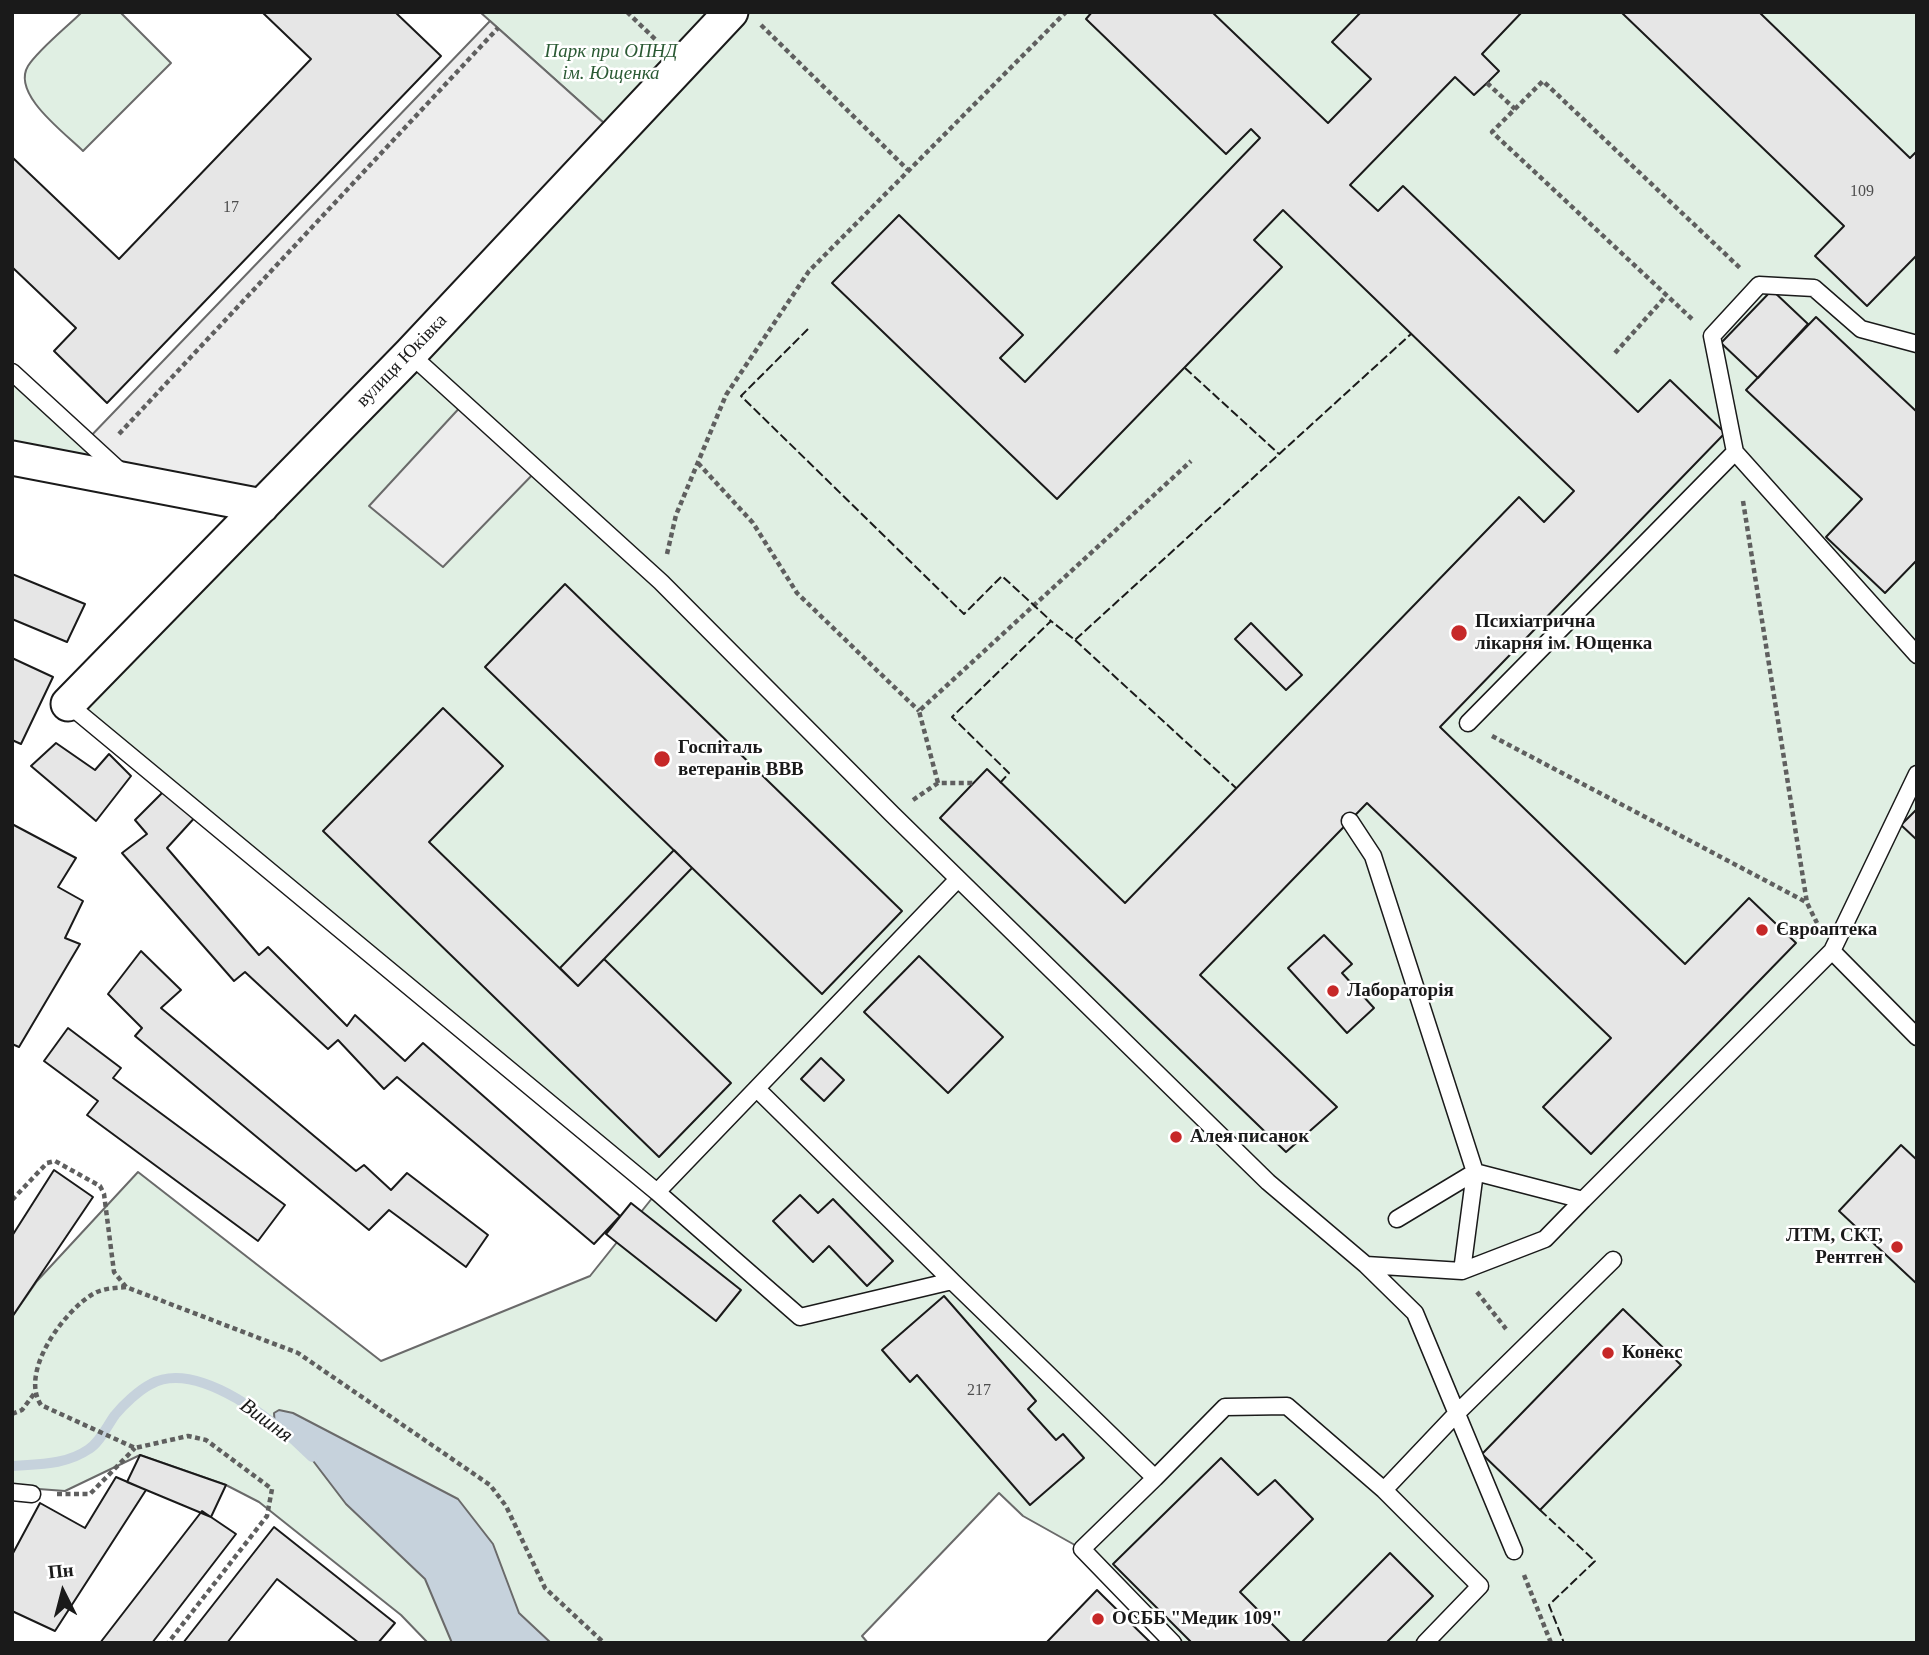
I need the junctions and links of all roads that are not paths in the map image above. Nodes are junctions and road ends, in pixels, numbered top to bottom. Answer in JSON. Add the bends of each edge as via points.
{"nodes":[{"id":1,"x":744,"y":17,"type":"edge"},
{"id":2,"x":1917,"y":344,"type":"edge"},
{"id":3,"x":410,"y":354,"type":"junction"},
{"id":4,"x":12,"y":372,"type":"edge"},
{"id":5,"x":1735,"y":452,"type":"junction"},
{"id":6,"x":12,"y":458,"type":"edge"},
{"id":7,"x":133,"y":483,"type":"junction"},
{"id":8,"x":262,"y":506,"type":"junction"},
{"id":9,"x":1917,"y":655,"type":"edge"},
{"id":10,"x":68,"y":704,"type":"joint"},
{"id":11,"x":1468,"y":723,"type":"road end"},
{"id":12,"x":1917,"y":774,"type":"edge"},
{"id":13,"x":1350,"y":821,"type":"dead end"},
{"id":14,"x":958,"y":879,"type":"junction"},
{"id":15,"x":1832,"y":951,"type":"junction"},
{"id":16,"x":1917,"y":1037,"type":"edge"},
{"id":17,"x":758,"y":1090,"type":"junction"},
{"id":18,"x":1475,"y":1172,"type":"junction"},
{"id":19,"x":657,"y":1192,"type":"junction"},
{"id":20,"x":1583,"y":1200,"type":"junction"},
{"id":21,"x":1398,"y":1219,"type":"dead end"},
{"id":22,"x":1614,"y":1260,"type":"dead end"},
{"id":23,"x":1366,"y":1265,"type":"junction"},
{"id":24,"x":1462,"y":1271,"type":"junction"},
{"id":25,"x":952,"y":1281,"type":"junction"},
{"id":26,"x":1457,"y":1413,"type":"junction"},
{"id":27,"x":1154,"y":1478,"type":"junction"},
{"id":28,"x":1384,"y":1490,"type":"junction"},
{"id":29,"x":12,"y":1492,"type":"edge"},
{"id":30,"x":32,"y":1494,"type":"road end"},
{"id":31,"x":1514,"y":1551,"type":"road end"},
{"id":32,"x":1173,"y":1643,"type":"edge"},
{"id":33,"x":1425,"y":1643,"type":"edge"}],
"edges":[{"from":1,"to":3,"type":"street","name":"вулиця Юківка"},
{"from":2,"to":5,"type":"lane","via":[[1861,329],[1814,288],[1759,285],[1712,336]]},
{"from":3,"to":8,"type":"street","name":"вулиця Юківка"},
{"from":3,"to":14,"type":"lane","via":[[661,582]]},
{"from":4,"to":7,"type":"lane"},
{"from":5,"to":9,"type":"lane"},
{"from":5,"to":11,"type":"lane"},
{"from":6,"to":7,"type":"street"},
{"from":7,"to":8,"type":"street"},
{"from":8,"to":10,"type":"street","name":"вулиця Юківка"},
{"from":10,"to":19,"type":"lane"},
{"from":12,"to":15,"type":"lane"},
{"from":13,"to":18,"type":"lane","via":[[1373,856]]},
{"from":14,"to":17,"type":"lane"},
{"from":14,"to":23,"type":"lane","via":[[1268,1182]]},
{"from":15,"to":16,"type":"lane"},
{"from":15,"to":20,"type":"lane"},
{"from":17,"to":19,"type":"lane"},
{"from":17,"to":25,"type":"lane"},
{"from":18,"to":20,"type":"lane"},
{"from":18,"to":21,"type":"lane"},
{"from":18,"to":24,"type":"lane"},
{"from":19,"to":25,"type":"lane","via":[[800,1317]]},
{"from":20,"to":24,"type":"lane","via":[[1545,1239]]},
{"from":22,"to":26,"type":"lane"},
{"from":23,"to":24,"type":"lane"},
{"from":23,"to":26,"type":"lane","via":[[1415,1313]]},
{"from":25,"to":27,"type":"lane"},
{"from":26,"to":28,"type":"lane"},
{"from":26,"to":31,"type":"lane"},
{"from":27,"to":28,"type":"lane","via":[[1225,1407],[1287,1406]]},
{"from":27,"to":32,"type":"lane","via":[[1082,1549]]},
{"from":28,"to":33,"type":"lane","via":[[1480,1586]]},
{"from":29,"to":30,"type":"lane"}]}
